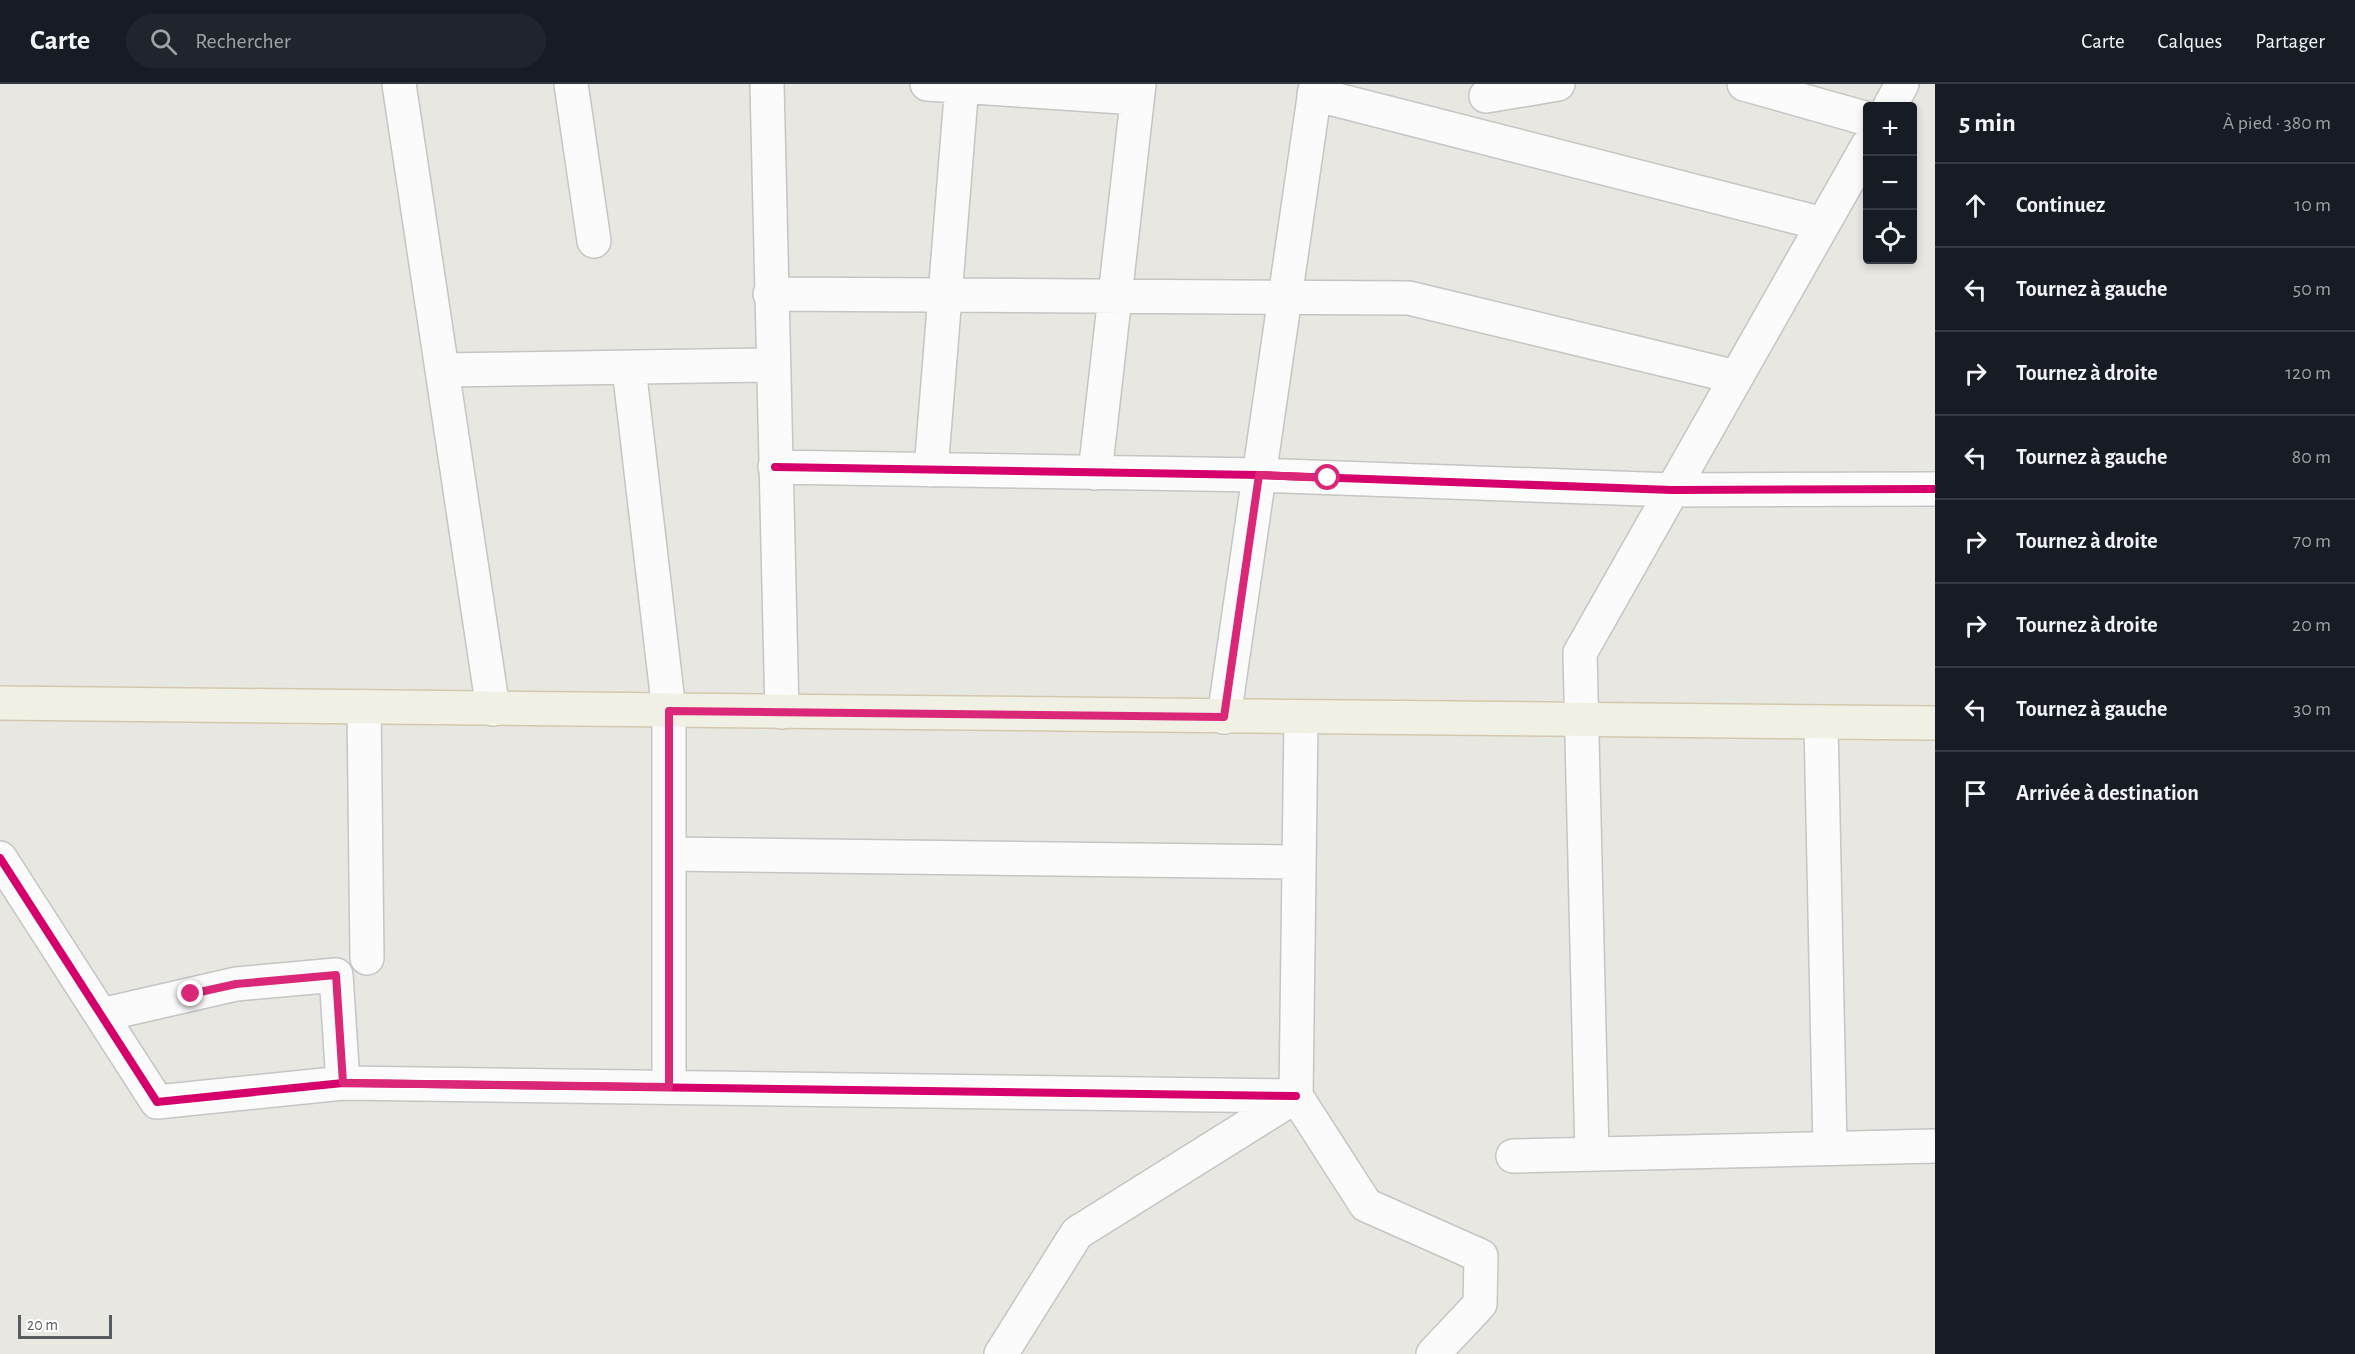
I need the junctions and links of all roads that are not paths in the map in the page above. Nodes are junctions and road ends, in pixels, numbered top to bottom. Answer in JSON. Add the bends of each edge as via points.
{"nodes":[{"id":1,"x":399,"y":84,"type":"edge"},
{"id":2,"x":571,"y":84,"type":"edge"},
{"id":3,"x":767,"y":84,"type":"edge"},
{"id":4,"x":927,"y":84,"type":"edge"},
{"id":5,"x":1558,"y":84,"type":"edge"},
{"id":6,"x":1744,"y":84,"type":"edge"},
{"id":7,"x":1902,"y":84,"type":"edge"},
{"id":8,"x":962,"y":85,"type":"edge"},
{"id":9,"x":1315,"y":89,"type":"edge"},
{"id":10,"x":1487,"y":90,"type":"edge"},
{"id":11,"x":1138,"y":91,"type":"edge"},
{"id":12,"x":1892,"y":102,"type":"edge"},
{"id":13,"x":1863,"y":118,"type":"edge"},
{"id":14,"x":1480,"y":135,"type":"junction"},
{"id":15,"x":1863,"y":155,"type":"edge"},
{"id":16,"x":1823,"y":224,"type":"junction"},
{"id":17,"x":594,"y":241,"type":"dead end"},
{"id":18,"x":770,"y":294,"type":"junction"},
{"id":19,"x":945,"y":295,"type":"junction"},
{"id":20,"x":1115,"y":296,"type":"junction"},
{"id":21,"x":1285,"y":297,"type":"junction"},
{"id":22,"x":772,"y":366,"type":"junction"},
{"id":23,"x":629,"y":368,"type":"junction"},
{"id":24,"x":443,"y":370,"type":"junction"},
{"id":25,"x":1736,"y":377,"type":"junction"},
{"id":26,"x":775,"y":467,"type":"junction"},
{"id":27,"x":931,"y":470,"type":"junction"},
{"id":28,"x":1095,"y":473,"type":"junction"},
{"id":29,"x":1259,"y":475,"type":"junction"},
{"id":30,"x":1935,"y":489,"type":"edge"},
{"id":31,"x":1672,"y":490,"type":"junction"},
{"id":32,"x":0,"y":703,"type":"edge"},
{"id":33,"x":364,"y":707,"type":"junction"},
{"id":34,"x":493,"y":709,"type":"junction"},
{"id":35,"x":669,"y":711,"type":"junction"},
{"id":36,"x":782,"y":712,"type":"junction"},
{"id":37,"x":1224,"y":717,"type":"junction"},
{"id":38,"x":1301,"y":718,"type":"junction"},
{"id":39,"x":1581,"y":721,"type":"junction"},
{"id":40,"x":1821,"y":723,"type":"junction"},
{"id":41,"x":1935,"y":723,"type":"edge"},
{"id":42,"x":669,"y":854,"type":"junction"},
{"id":43,"x":0,"y":858,"type":"edge"},
{"id":44,"x":1299,"y":862,"type":"junction"},
{"id":45,"x":367,"y":958,"type":"dead end"},
{"id":46,"x":101,"y":1014,"type":"junction"},
{"id":47,"x":343,"y":1083,"type":"junction"},
{"id":48,"x":669,"y":1087,"type":"junction"},
{"id":49,"x":1296,"y":1096,"type":"junction"},
{"id":50,"x":1935,"y":1146,"type":"edge"},
{"id":51,"x":1830,"y":1148,"type":"junction"},
{"id":52,"x":1592,"y":1154,"type":"junction"},
{"id":53,"x":1513,"y":1155,"type":"dead end"},
{"id":54,"x":1001,"y":1354,"type":"edge"},
{"id":55,"x":1433,"y":1354,"type":"edge"}],
"edges":[{"from":1,"to":24,"type":"street"},
{"from":2,"to":17,"type":"street"},
{"from":3,"to":18,"type":"street"},
{"from":4,"to":8,"type":"street"},
{"from":5,"to":10,"type":"street"},
{"from":6,"to":13,"type":"street"},
{"from":7,"to":12,"type":"street"},
{"from":8,"to":11,"type":"street"},
{"from":8,"to":19,"type":"street"},
{"from":9,"to":14,"type":"street"},
{"from":9,"to":21,"type":"street"},
{"from":10,"to":14,"type":"street"},
{"from":11,"to":20,"type":"street"},
{"from":14,"to":16,"type":"street"},
{"from":15,"to":16,"type":"street"},
{"from":16,"to":25,"type":"street"},
{"from":18,"to":19,"type":"street"},
{"from":18,"to":22,"type":"street"},
{"from":19,"to":20,"type":"street"},
{"from":19,"to":27,"type":"street"},
{"from":20,"to":21,"type":"street"},
{"from":20,"to":28,"type":"street"},
{"from":21,"to":25,"type":"street","via":[[1409,298]]},
{"from":21,"to":29,"type":"street"},
{"from":22,"to":23,"type":"street"},
{"from":22,"to":26,"type":"street"},
{"from":23,"to":24,"type":"street"},
{"from":23,"to":35,"type":"street"},
{"from":24,"to":34,"type":"street"},
{"from":25,"to":31,"type":"street"},
{"from":26,"to":27,"type":"street"},
{"from":26,"to":36,"type":"street"},
{"from":27,"to":28,"type":"street"},
{"from":28,"to":29,"type":"street"},
{"from":29,"to":31,"type":"street"},
{"from":29,"to":37,"type":"street"},
{"from":30,"to":31,"type":"street"},
{"from":31,"to":39,"type":"street","via":[[1580,653]]},
{"from":32,"to":33,"type":"main road"},
{"from":33,"to":34,"type":"main road"},
{"from":33,"to":45,"type":"street"},
{"from":34,"to":35,"type":"main road"},
{"from":35,"to":36,"type":"main road"},
{"from":35,"to":42,"type":"street"},
{"from":36,"to":37,"type":"main road"},
{"from":37,"to":38,"type":"main road"},
{"from":38,"to":39,"type":"main road"},
{"from":38,"to":44,"type":"street"},
{"from":39,"to":40,"type":"main road"},
{"from":39,"to":52,"type":"street"},
{"from":40,"to":41,"type":"main road"},
{"from":40,"to":51,"type":"street"},
{"from":42,"to":44,"type":"street"},
{"from":42,"to":48,"type":"street"},
{"from":43,"to":46,"type":"street"},
{"from":44,"to":49,"type":"street"},
{"from":46,"to":47,"type":"street","via":[[157,1102]]},
{"from":46,"to":47,"type":"street","via":[[236,984],[336,975]]},
{"from":47,"to":48,"type":"street"},
{"from":48,"to":49,"type":"street"},
{"from":49,"to":54,"type":"street","via":[[1077,1233]]},
{"from":49,"to":55,"type":"street","via":[[1366,1205],[1481,1256],[1480,1304]]},
{"from":50,"to":51,"type":"street"},
{"from":51,"to":52,"type":"street"},
{"from":52,"to":53,"type":"street"}]}
